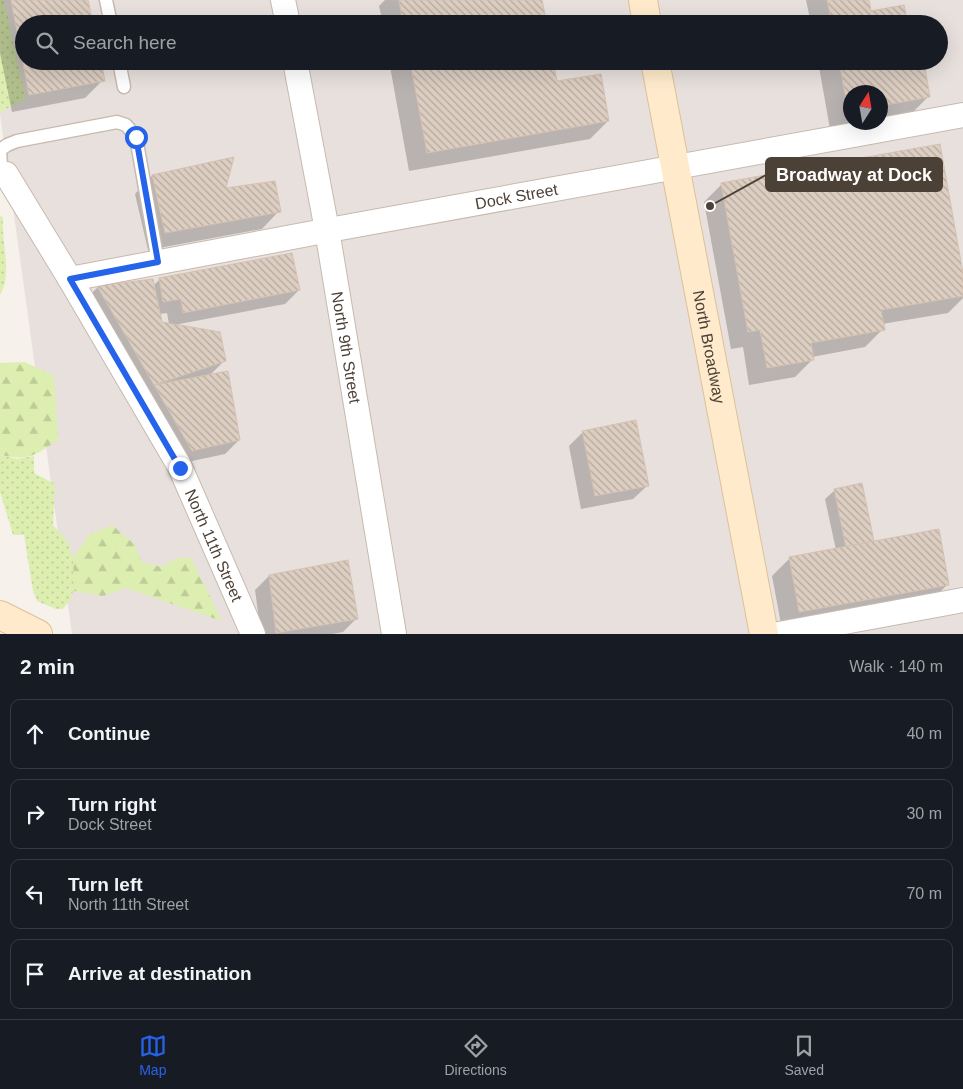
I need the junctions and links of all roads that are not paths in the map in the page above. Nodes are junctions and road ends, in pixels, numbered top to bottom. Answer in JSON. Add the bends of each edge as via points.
{"nodes":[{"id":1,"x":106,"y":0,"type":"edge"},
{"id":2,"x":283,"y":0,"type":"edge"},
{"id":3,"x":642,"y":0,"type":"edge"},
{"id":4,"x":109,"y":15,"type":"edge"},
{"id":5,"x":286,"y":15,"type":"edge"},
{"id":6,"x":645,"y":15,"type":"edge"},
{"id":7,"x":121,"y":70,"type":"edge"},
{"id":8,"x":297,"y":70,"type":"edge"},
{"id":9,"x":657,"y":70,"type":"edge"},
{"id":10,"x":124,"y":87,"type":"dead end"},
{"id":11,"x":963,"y":115,"type":"edge"},
{"id":12,"x":676,"y":168,"type":"junction"},
{"id":13,"x":6,"y":174,"type":"joint"},
{"id":14,"x":327,"y":230,"type":"junction"},
{"id":15,"x":158,"y":262,"type":"junction"},
{"id":16,"x":70,"y":279,"type":"junction"},
{"id":17,"x":963,"y":600,"type":"edge"},
{"id":18,"x":0,"y":615,"type":"edge"},
{"id":19,"x":38,"y":634,"type":"edge"},
{"id":20,"x":253,"y":634,"type":"edge"},
{"id":21,"x":394,"y":634,"type":"edge"},
{"id":22,"x":764,"y":634,"type":"edge"},
{"id":23,"x":779,"y":634,"type":"edge"}],
"edges":[{"from":1,"to":4,"type":"lane"},
{"from":2,"to":5,"type":"street"},
{"from":3,"to":6,"type":"main road"},
{"from":7,"to":10,"type":"lane"},
{"from":8,"to":14,"type":"street","name":"North 9th Street"},
{"from":9,"to":12,"type":"main road","name":"North Broadway"},
{"from":11,"to":12,"type":"street","name":"Dock Street"},
{"from":12,"to":14,"type":"street","name":"Dock Street"},
{"from":12,"to":22,"type":"main road","name":"North Broadway"},
{"from":13,"to":15,"type":"lane","via":[[0,150],[7,144],[117,122],[126,125],[136,137]]},
{"from":13,"to":16,"type":"street","name":"North 11th Street"},
{"from":14,"to":15,"type":"street","name":"Dock Street"},
{"from":14,"to":21,"type":"street","name":"North 9th Street"},
{"from":15,"to":16,"type":"street","name":"Dock Street"},
{"from":16,"to":20,"type":"street","name":"North 11th Street","via":[[180,468]]},
{"from":17,"to":23,"type":"street"},
{"from":18,"to":19,"type":"main road"}]}
